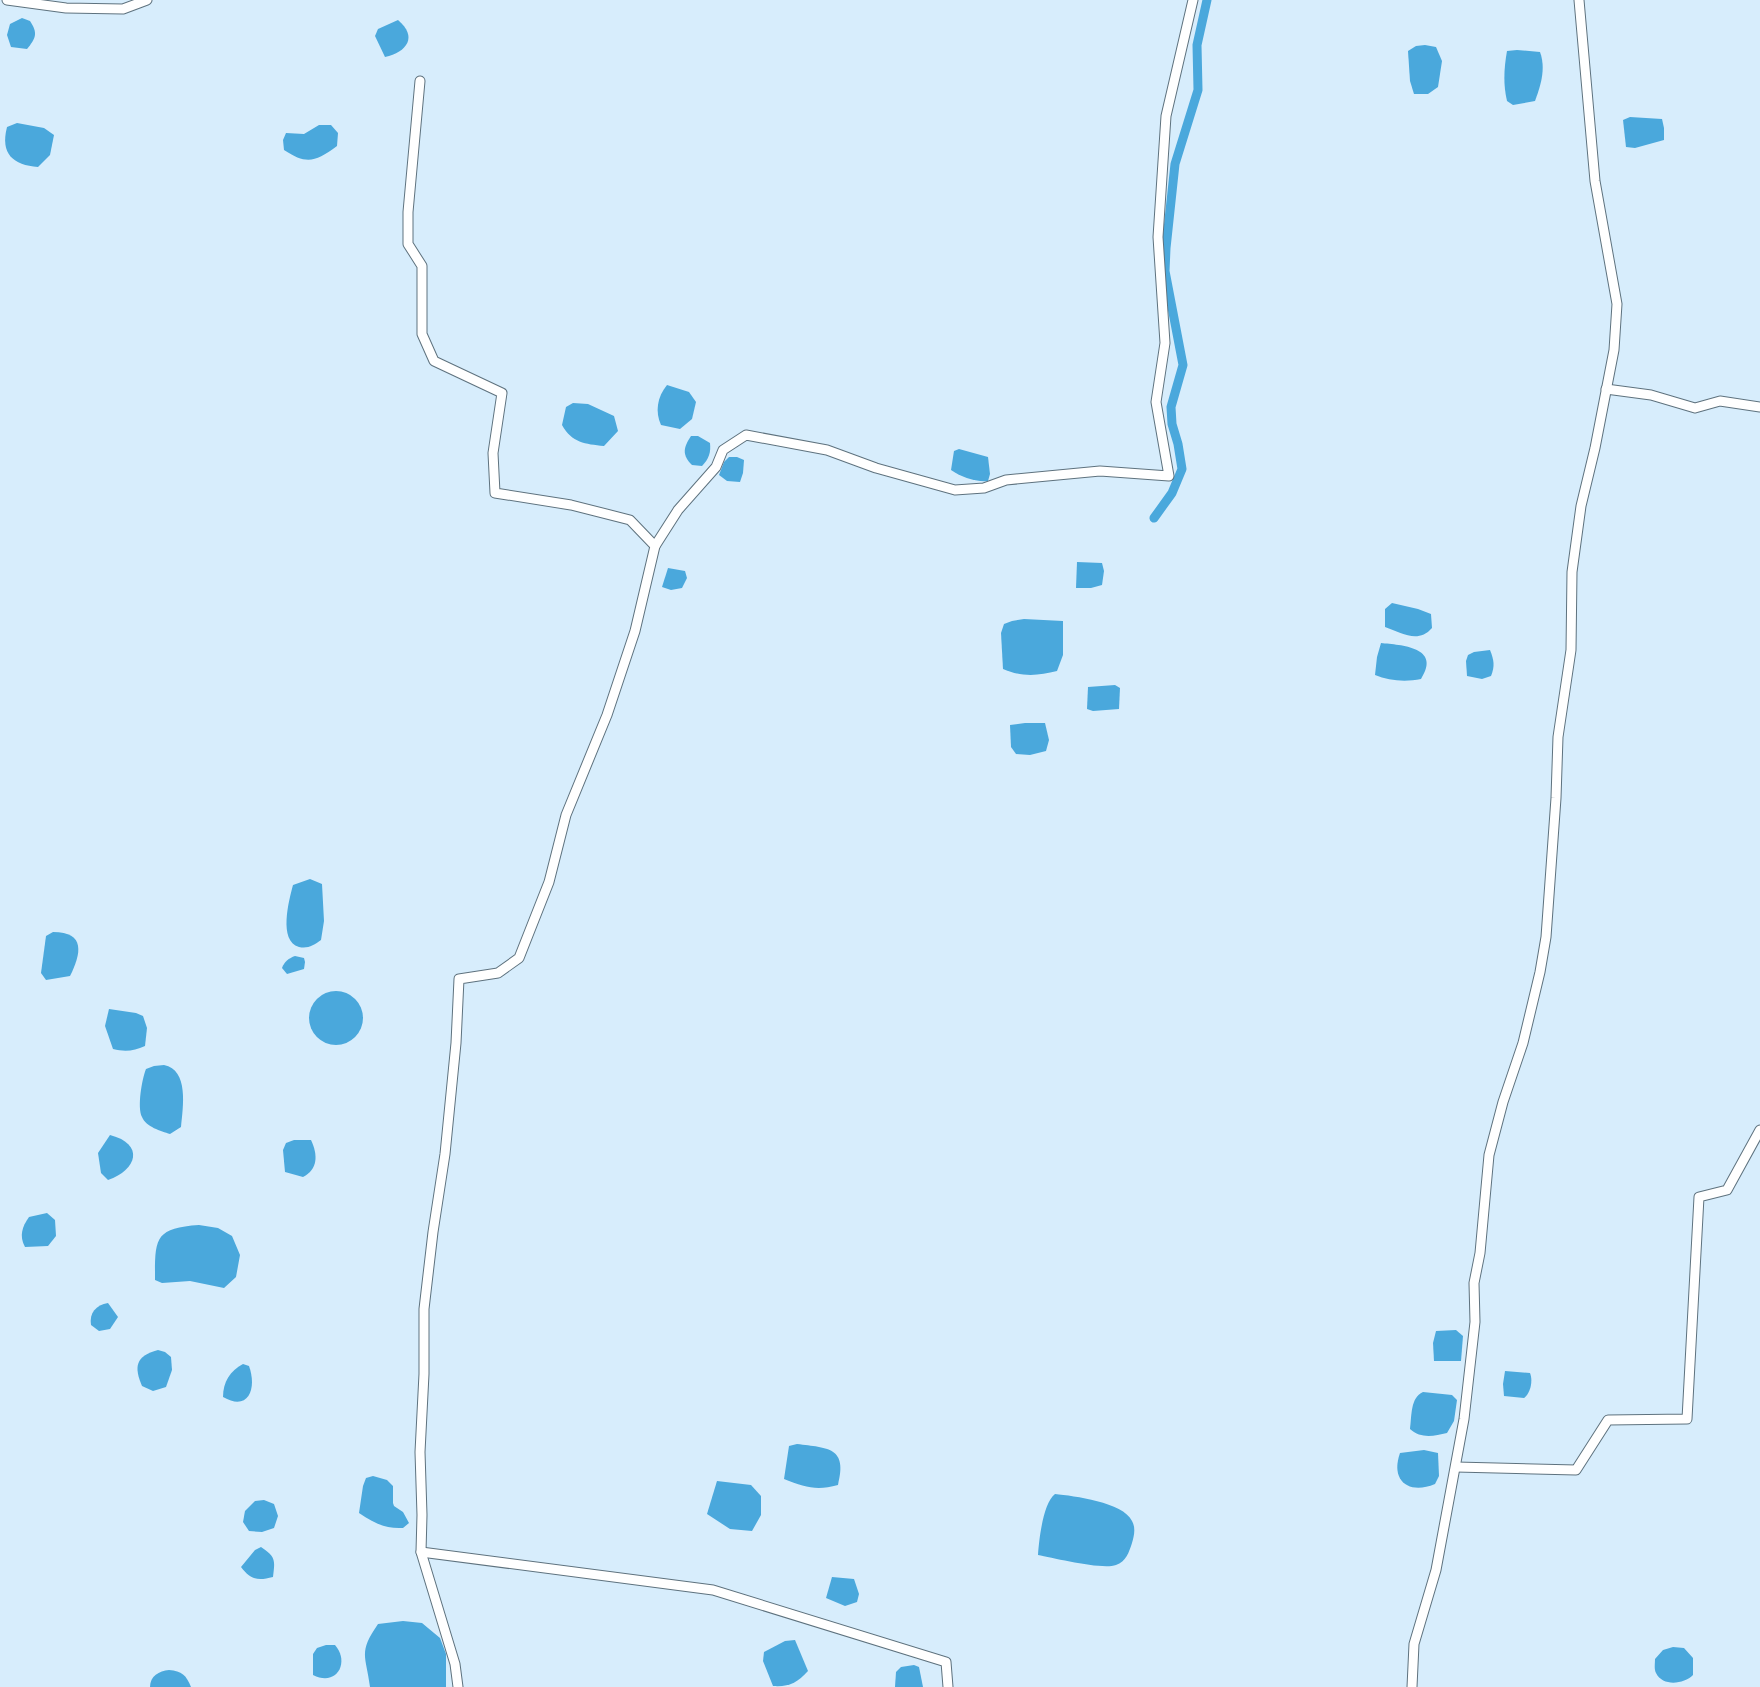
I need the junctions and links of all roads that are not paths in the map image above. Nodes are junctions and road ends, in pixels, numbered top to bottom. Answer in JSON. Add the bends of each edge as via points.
{"nodes":[{"id":1,"x":7,"y":0,"type":"edge"},
{"id":2,"x":147,"y":0,"type":"edge"},
{"id":3,"x":1193,"y":0,"type":"edge"},
{"id":4,"x":1579,"y":0,"type":"edge"},
{"id":5,"x":420,"y":81,"type":"dead end"},
{"id":6,"x":1606,"y":389,"type":"junction"},
{"id":7,"x":1760,"y":407,"type":"edge"},
{"id":8,"x":655,"y":546,"type":"junction"},
{"id":9,"x":1760,"y":1130,"type":"edge"},
{"id":10,"x":1456,"y":1467,"type":"junction"},
{"id":11,"x":421,"y":1552,"type":"junction"},
{"id":12,"x":458,"y":1687,"type":"edge"},
{"id":13,"x":948,"y":1687,"type":"edge"},
{"id":14,"x":1412,"y":1687,"type":"edge"}],
"edges":[{"from":1,"to":2,"type":"street","via":[[66,8],[123,9]]},
{"from":3,"to":8,"type":"street","via":[[1166,116],[1158,237],[1165,343],[1156,402],[1169,476],[1100,471],[1006,480],[984,488],[955,490],[827,450],[747,435],[723,450],[716,467],[678,510]]},
{"from":4,"to":6,"type":"street","via":[[1595,181],[1617,304]]},
{"from":5,"to":8,"type":"street","via":[[408,244],[422,266],[422,334],[434,361],[502,393],[493,453],[495,493],[571,505],[630,520]]},
{"from":6,"to":7,"type":"street","via":[[1651,395],[1695,408],[1720,401]]},
{"from":6,"to":10,"type":"street","via":[[1581,506],[1572,572],[1572,650],[1558,737],[1546,937],[1523,1043],[1489,1155],[1474,1283],[1475,1322]]},
{"from":8,"to":11,"type":"street","via":[[635,631],[611,704],[566,815],[549,882],[519,958],[498,973],[459,979],[445,1154],[424,1309]]},
{"from":9,"to":10,"type":"street","via":[[1727,1190],[1699,1197],[1688,1419],[1608,1420],[1576,1470]]},
{"from":10,"to":14,"type":"street","via":[[1436,1570],[1414,1644]]},
{"from":11,"to":12,"type":"street","via":[[455,1664]]},
{"from":11,"to":13,"type":"street","via":[[713,1590],[946,1662]]}]}
